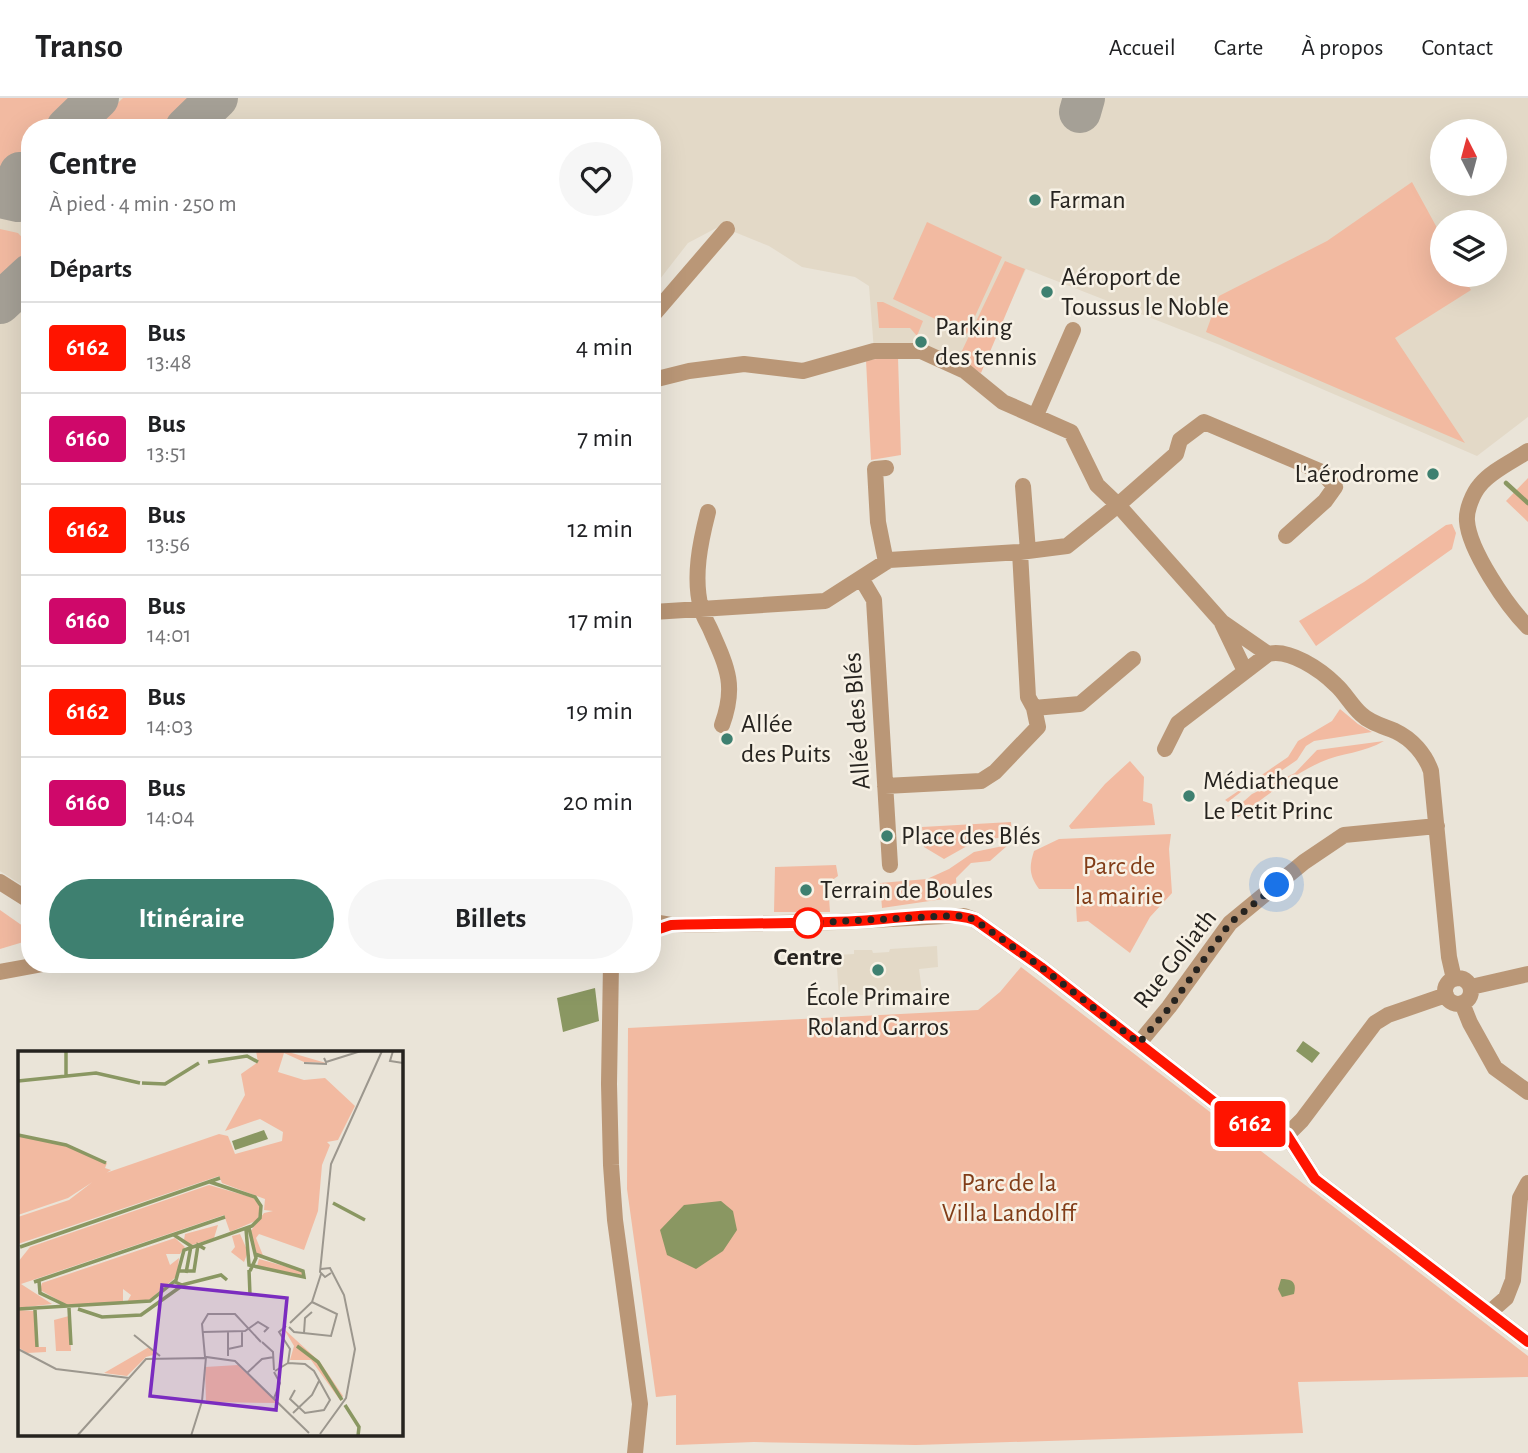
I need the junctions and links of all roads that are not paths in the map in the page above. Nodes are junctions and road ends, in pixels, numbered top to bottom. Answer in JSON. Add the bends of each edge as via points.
{"nodes":[{"id":1,"x":727,"y":229,"type":"dead end"},
{"id":2,"x":661,"y":306,"type":"edge"},
{"id":3,"x":1073,"y":330,"type":"dead end"},
{"id":4,"x":661,"y":378,"type":"edge"},
{"id":5,"x":1036,"y":415,"type":"junction"},
{"id":6,"x":1528,"y":451,"type":"edge"},
{"id":7,"x":886,"y":468,"type":"dead end"},
{"id":8,"x":1023,"y":486,"type":"dead end"},
{"id":9,"x":1118,"y":505,"type":"junction"},
{"id":10,"x":708,"y":512,"type":"dead end"},
{"id":11,"x":1286,"y":536,"type":"dead end"},
{"id":12,"x":1024,"y":552,"type":"junction"},
{"id":13,"x":886,"y":562,"type":"junction"},
{"id":14,"x":861,"y":578,"type":"junction"},
{"id":15,"x":701,"y":609,"type":"junction"},
{"id":16,"x":661,"y":611,"type":"edge"},
{"id":17,"x":1222,"y":622,"type":"junction"},
{"id":18,"x":1528,"y":627,"type":"edge"},
{"id":19,"x":1268,"y":654,"type":"junction"},
{"id":20,"x":1133,"y":659,"type":"dead end"},
{"id":21,"x":1245,"y":671,"type":"junction"},
{"id":22,"x":1034,"y":708,"type":"junction"},
{"id":23,"x":722,"y":725,"type":"dead end"},
{"id":24,"x":1165,"y":749,"type":"dead end"},
{"id":25,"x":885,"y":786,"type":"junction"},
{"id":26,"x":1437,"y":826,"type":"junction"},
{"id":27,"x":890,"y":865,"type":"dead end"},
{"id":28,"x":0,"y":882,"type":"edge"},
{"id":29,"x":21,"y":895,"type":"edge"},
{"id":30,"x":661,"y":923,"type":"edge"},
{"id":31,"x":671,"y":925,"type":"junction"},
{"id":32,"x":661,"y":928,"type":"edge"},
{"id":33,"x":21,"y":968,"type":"edge"},
{"id":34,"x":0,"y":972,"type":"edge"},
{"id":35,"x":613,"y":973,"type":"edge"},
{"id":36,"x":1528,"y":974,"type":"edge"},
{"id":37,"x":1454,"y":979,"type":"junction"},
{"id":38,"x":1471,"y":987,"type":"junction"},
{"id":39,"x":1446,"y":995,"type":"junction"},
{"id":40,"x":1462,"y":1003,"type":"junction"},
{"id":41,"x":1139,"y":1043,"type":"junction"},
{"id":42,"x":1528,"y":1092,"type":"edge"},
{"id":43,"x":1287,"y":1135,"type":"junction"},
{"id":44,"x":1528,"y":1182,"type":"edge"},
{"id":45,"x":1490,"y":1312,"type":"junction"},
{"id":46,"x":1528,"y":1342,"type":"edge"},
{"id":47,"x":635,"y":1453,"type":"edge"}],
"edges":[{"from":1,"to":2,"type":"street"},
{"from":3,"to":5,"type":"street"},
{"from":4,"to":5,"type":"street","via":[[744,364],[803,371],[874,351],[921,351],[965,371],[1003,402]]},
{"from":5,"to":9,"type":"street","via":[[1071,432],[1097,485]]},
{"from":6,"to":18,"type":"street","via":[[1480,485],[1467,520],[1502,597]]},
{"from":7,"to":13,"type":"street","via":[[875,469]]},
{"from":8,"to":12,"type":"street"},
{"from":9,"to":11,"type":"street","via":[[1176,454],[1180,440],[1204,422],[1321,472],[1335,487]]},
{"from":9,"to":12,"type":"street","via":[[1067,546]]},
{"from":9,"to":17,"type":"street"},
{"from":10,"to":15,"type":"street","via":[[700,545]]},
{"from":12,"to":13,"type":"street"},
{"from":12,"to":22,"type":"street","via":[[1028,697]]},
{"from":13,"to":14,"type":"street"},
{"from":14,"to":15,"type":"street","via":[[825,601]]},
{"from":14,"to":25,"type":"street","name":"Allée des Blés","via":[[874,600]]},
{"from":15,"to":16,"type":"street"},
{"from":15,"to":23,"type":"street","via":[[729,674],[729,704]]},
{"from":17,"to":19,"type":"street"},
{"from":17,"to":21,"type":"street"},
{"from":19,"to":21,"type":"street"},
{"from":19,"to":26,"type":"street","via":[[1288,653],[1336,685],[1362,715],[1413,743],[1431,771]]},
{"from":20,"to":22,"type":"street","via":[[1080,704]]},
{"from":21,"to":24,"type":"street","via":[[1178,723]]},
{"from":22,"to":25,"type":"street","via":[[1038,727],[981,781]]},
{"from":25,"to":27,"type":"street","name":"Allée des Blés"},
{"from":26,"to":37,"type":"street"},
{"from":26,"to":41,"type":"street","name":"Rue Goliath","via":[[1344,835],[1289,874],[1230,923]]},
{"from":28,"to":29,"type":"street"},
{"from":30,"to":31,"type":"street"},
{"from":31,"to":32,"type":"street"},
{"from":31,"to":41,"type":"street","via":[[964,916],[994,933]]},
{"from":33,"to":34,"type":"street"},
{"from":35,"to":47,"type":"street","via":[[611,1165],[640,1404]]},
{"from":36,"to":38,"type":"street"},
{"from":37,"to":38,"type":"street"},
{"from":37,"to":39,"type":"street","via":[[1446,987]]},
{"from":38,"to":40,"type":"street"},
{"from":39,"to":40,"type":"street"},
{"from":39,"to":43,"type":"street","via":[[1375,1023]]},
{"from":40,"to":42,"type":"street","via":[[1495,1068]]},
{"from":41,"to":43,"type":"street","via":[[1232,1116]]},
{"from":43,"to":45,"type":"street","via":[[1315,1179]]},
{"from":44,"to":45,"type":"street","via":[[1520,1198],[1513,1280],[1506,1298]]},
{"from":45,"to":46,"type":"street"}]}
